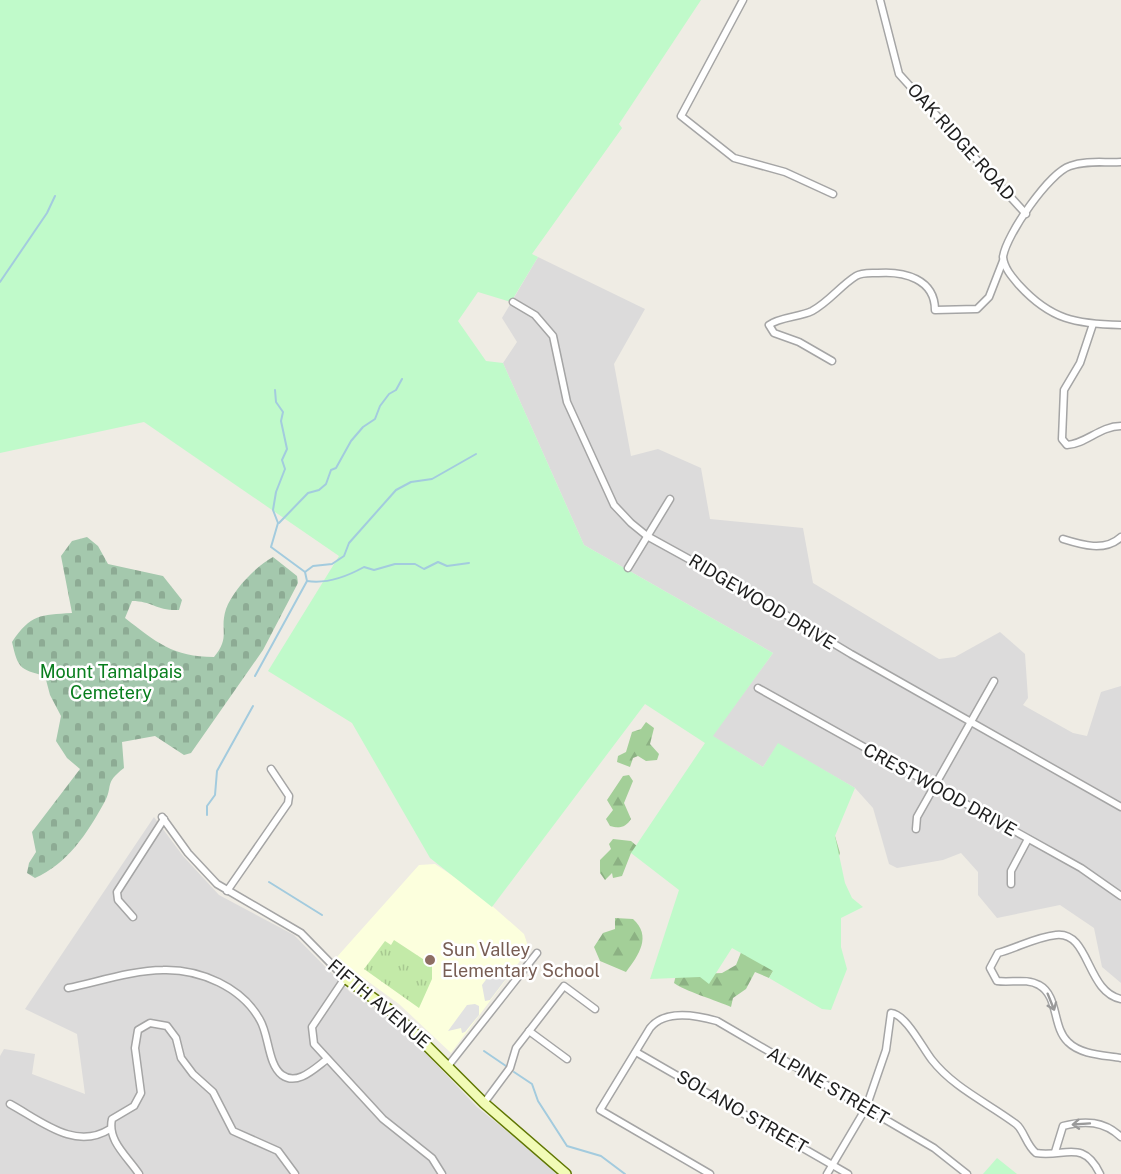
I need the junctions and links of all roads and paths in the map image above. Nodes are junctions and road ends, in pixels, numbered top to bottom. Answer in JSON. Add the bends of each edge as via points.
{"nodes":[{"id":1,"x":743,"y":0,"type":"edge"},
{"id":2,"x":880,"y":0,"type":"edge"},
{"id":3,"x":1121,"y":162,"type":"edge"},
{"id":4,"x":833,"y":194,"type":"dead end"},
{"id":5,"x":1026,"y":214,"type":"junction"},
{"id":6,"x":1003,"y":261,"type":"junction"},
{"id":7,"x":513,"y":302,"type":"dead end"},
{"id":8,"x":1093,"y":324,"type":"junction"},
{"id":9,"x":1121,"y":325,"type":"edge"},
{"id":10,"x":832,"y":361,"type":"dead end"},
{"id":11,"x":1121,"y":426,"type":"edge"},
{"id":12,"x":670,"y":499,"type":"dead end"},
{"id":13,"x":647,"y":536,"type":"junction"},
{"id":14,"x":1121,"y":537,"type":"edge"},
{"id":15,"x":1063,"y":539,"type":"dead end"},
{"id":16,"x":628,"y":568,"type":"dead end"},
{"id":17,"x":994,"y":681,"type":"dead end"},
{"id":18,"x":758,"y":688,"type":"dead end"},
{"id":19,"x":969,"y":722,"type":"junction"},
{"id":20,"x":271,"y":769,"type":"dead end"},
{"id":21,"x":933,"y":786,"type":"junction"},
{"id":22,"x":1121,"y":807,"type":"edge"},
{"id":23,"x":916,"y":829,"type":"dead end"},
{"id":24,"x":1028,"y":839,"type":"junction"},
{"id":25,"x":1011,"y":884,"type":"dead end"},
{"id":26,"x":227,"y":891,"type":"junction"},
{"id":27,"x":1121,"y":896,"type":"edge"},
{"id":28,"x":132,"y":917,"type":"dead end"},
{"id":29,"x":537,"y":953,"type":"dead end"},
{"id":30,"x":345,"y":978,"type":"junction"},
{"id":31,"x":68,"y":988,"type":"dead end"},
{"id":32,"x":1121,"y":999,"type":"edge"},
{"id":33,"x":595,"y":1009,"type":"dead end"},
{"id":34,"x":530,"y":1031,"type":"junction"},
{"id":35,"x":636,"y":1052,"type":"junction"},
{"id":36,"x":1121,"y":1058,"type":"edge"},
{"id":37,"x":567,"y":1059,"type":"dead end"},
{"id":38,"x":326,"y":1060,"type":"junction"},
{"id":39,"x":448,"y":1066,"type":"junction"},
{"id":40,"x":484,"y":1103,"type":"junction"},
{"id":41,"x":10,"y":1104,"type":"dead end"},
{"id":42,"x":866,"y":1108,"type":"junction"},
{"id":43,"x":110,"y":1128,"type":"junction"},
{"id":44,"x":1121,"y":1137,"type":"edge"},
{"id":45,"x":1055,"y":1152,"type":"junction"},
{"id":46,"x":833,"y":1164,"type":"junction"},
{"id":47,"x":139,"y":1174,"type":"edge"},
{"id":48,"x":295,"y":1174,"type":"edge"},
{"id":49,"x":442,"y":1174,"type":"edge"},
{"id":50,"x":567,"y":1174,"type":"edge"},
{"id":51,"x":711,"y":1174,"type":"edge"},
{"id":52,"x":827,"y":1174,"type":"edge"},
{"id":53,"x":848,"y":1174,"type":"edge"},
{"id":54,"x":967,"y":1174,"type":"edge"},
{"id":55,"x":1100,"y":1174,"type":"edge"}],
"edges":[{"from":1,"to":4,"type":"street","via":[[681,116],[734,158],[785,172]]},
{"from":2,"to":5,"type":"street","name":"OAK RIDGE ROAD","via":[[899,74]]},
{"from":3,"to":5,"type":"street","via":[[1069,166],[1057,173]]},
{"from":5,"to":6,"type":"street","via":[[1004,249]]},
{"from":6,"to":8,"type":"street","via":[[1025,291],[1055,315]]},
{"from":6,"to":10,"type":"street","via":[[989,297],[977,309],[935,310],[935,298],[925,283],[891,272],[863,273],[822,306],[769,325],[774,333]]},
{"from":7,"to":13,"type":"street","name":"RIDGEWOOD DRIVE","via":[[535,315],[553,336],[567,402],[593,463],[614,505]]},
{"from":8,"to":9,"type":"street"},
{"from":8,"to":11,"type":"street","via":[[1080,363],[1064,390],[1062,439],[1073,445],[1098,431]]},
{"from":12,"to":13,"type":"street"},
{"from":13,"to":16,"type":"street"},
{"from":13,"to":19,"type":"street","name":"RIDGEWOOD DRIVE"},
{"from":14,"to":15,"type":"street","via":[[1106,546]]},
{"from":17,"to":19,"type":"street"},
{"from":18,"to":21,"type":"street","name":"CRESTWOOD DRIVE"},
{"from":19,"to":21,"type":"street"},
{"from":19,"to":22,"type":"street","name":"RIDGEWOOD DRIVE"},
{"from":20,"to":26,"type":"street","via":[[289,796],[288,803]]},
{"from":21,"to":23,"type":"street","via":[[917,817]]},
{"from":21,"to":24,"type":"street","name":"CRESTWOOD DRIVE"},
{"from":24,"to":25,"type":"street","via":[[1011,871]]},
{"from":24,"to":27,"type":"street","name":"CRESTWOOD DRIVE"},
{"from":26,"to":28,"type":"street","name":"FIFTH AVENUE","via":[[188,853],[163,818],[117,892],[118,900]]},
{"from":26,"to":30,"type":"street","name":"FIFTH AVENUE","via":[[301,933]]},
{"from":29,"to":39,"type":"street"},
{"from":30,"to":38,"type":"street","via":[[312,1027],[314,1044]]},
{"from":30,"to":39,"type":"street","name":"FIFTH AVENUE","via":[[394,1013]]},
{"from":31,"to":38,"type":"street","via":[[162,970],[193,973],[239,994],[254,1009],[266,1030],[279,1073],[288,1079],[301,1078]]},
{"from":32,"to":36,"type":"street","one_way":true,"via":[[1110,996],[1098,985],[1079,946],[1070,937],[1058,934],[998,953],[990,968],[997,981],[1030,982],[1045,989],[1067,1042],[1089,1053]]},
{"from":33,"to":34,"type":"street","via":[[564,986]]},
{"from":34,"to":37,"type":"street"},
{"from":34,"to":40,"type":"street"},
{"from":35,"to":42,"type":"street","name":"ALPINE STREET","via":[[654,1023],[682,1015],[717,1022]]},
{"from":35,"to":46,"type":"street","name":"SOLANO STREET"},
{"from":35,"to":51,"type":"street","via":[[600,1110]]},
{"from":38,"to":49,"type":"street","via":[[383,1119],[432,1158]]},
{"from":39,"to":40,"type":"street","name":"FIFTH AVENUE"},
{"from":40,"to":50,"type":"street","name":"FIFTH AVENUE"},
{"from":41,"to":43,"type":"street","via":[[80,1138],[97,1137]]},
{"from":42,"to":45,"type":"street","via":[[886,1050],[891,1012],[897,1013],[949,1078],[1017,1124],[1036,1154]]},
{"from":42,"to":46,"type":"street"},
{"from":42,"to":54,"type":"street","name":"ALPINE STREET","via":[[934,1148]]},
{"from":43,"to":47,"type":"street"},
{"from":43,"to":48,"type":"street","via":[[112,1119],[134,1106],[141,1093],[135,1048],[138,1030],[150,1023],[167,1026],[176,1038],[181,1058],[213,1092],[233,1131],[278,1151]]},
{"from":44,"to":45,"type":"street","one_way":true,"via":[[1100,1123],[1063,1126]]},
{"from":45,"to":55,"type":"street","via":[[1079,1152],[1095,1164]]},
{"from":46,"to":52,"type":"street"},
{"from":46,"to":53,"type":"street","name":"SOLANO STREET"}]}
